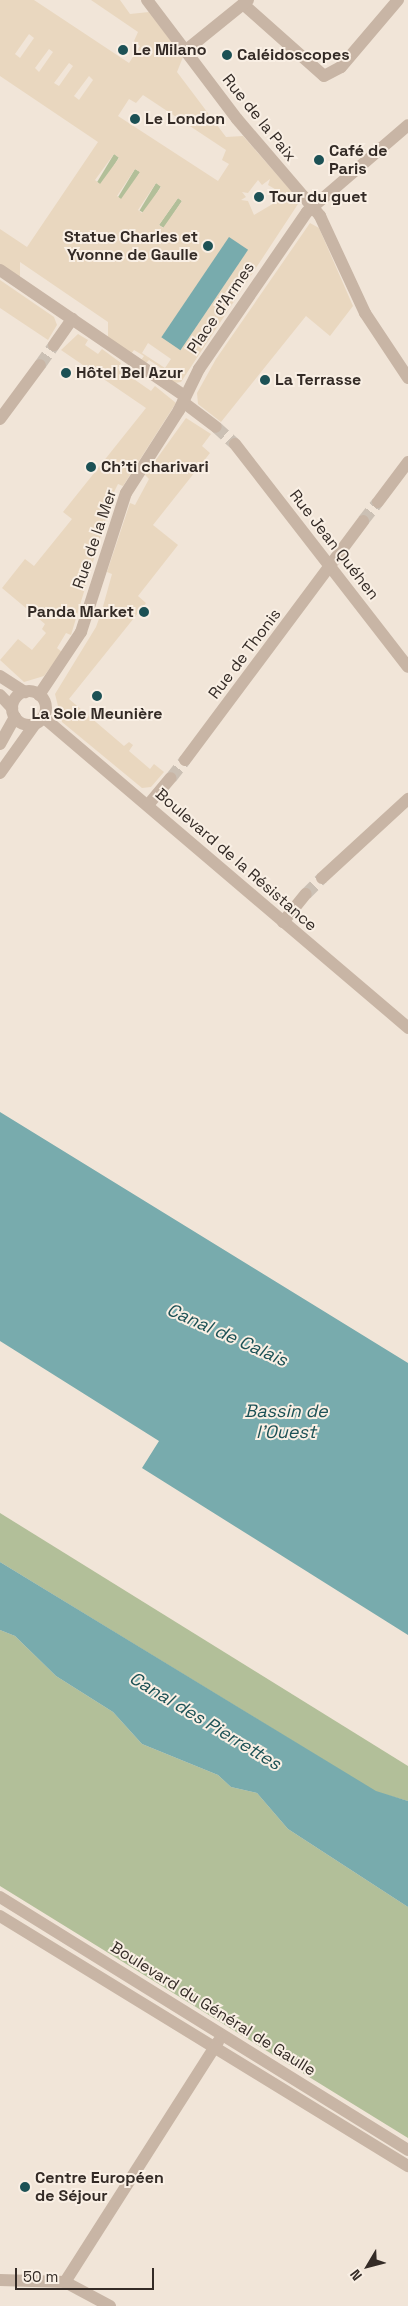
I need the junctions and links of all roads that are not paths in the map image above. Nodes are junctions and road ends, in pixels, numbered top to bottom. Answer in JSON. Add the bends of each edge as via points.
{"nodes":[{"id":1,"x":147,"y":0,"type":"edge"},
{"id":2,"x":398,"y":0,"type":"edge"},
{"id":3,"x":246,"y":2,"type":"edge"},
{"id":4,"x":185,"y":51,"type":"junction"},
{"id":5,"x":408,"y":125,"type":"edge"},
{"id":6,"x":312,"y":206,"type":"junction"},
{"id":7,"x":0,"y":270,"type":"edge"},
{"id":8,"x":72,"y":319,"type":"junction"},
{"id":9,"x":54,"y":344,"type":"tunnel mouth"},
{"id":10,"x":40,"y":365,"type":"tunnel mouth"},
{"id":11,"x":408,"y":378,"type":"edge"},
{"id":12,"x":184,"y":399,"type":"junction"},
{"id":13,"x":0,"y":419,"type":"edge"},
{"id":14,"x":216,"y":428,"type":"tunnel mouth"},
{"id":15,"x":235,"y":444,"type":"tunnel mouth"},
{"id":16,"x":408,"y":462,"type":"edge"},
{"id":17,"x":378,"y":502,"type":"tunnel mouth"},
{"id":18,"x":363,"y":521,"type":"tunnel mouth"},
{"id":19,"x":330,"y":566,"type":"junction"},
{"id":20,"x":408,"y":667,"type":"edge"},
{"id":21,"x":0,"y":676,"type":"edge"},
{"id":22,"x":25,"y":692,"type":"junction"},
{"id":23,"x":39,"y":695,"type":"junction"},
{"id":24,"x":0,"y":696,"type":"edge"},
{"id":25,"x":14,"y":712,"type":"junction"},
{"id":26,"x":39,"y":721,"type":"junction"},
{"id":27,"x":0,"y":744,"type":"edge"},
{"id":28,"x":185,"y":760,"type":"tunnel mouth"},
{"id":29,"x":0,"y":773,"type":"edge"},
{"id":30,"x":170,"y":778,"type":"tunnel mouth"},
{"id":31,"x":408,"y":800,"type":"edge"},
{"id":32,"x":148,"y":805,"type":"junction"},
{"id":33,"x":322,"y":878,"type":"tunnel mouth"},
{"id":34,"x":306,"y":894,"type":"tunnel mouth"},
{"id":35,"x":283,"y":922,"type":"junction"},
{"id":36,"x":408,"y":1028,"type":"edge"},
{"id":37,"x":0,"y":1897,"type":"edge"},
{"id":38,"x":0,"y":1916,"type":"edge"},
{"id":39,"x":223,"y":2035,"type":"junction"},
{"id":40,"x":214,"y":2049,"type":"junction"},
{"id":41,"x":408,"y":2150,"type":"edge"},
{"id":42,"x":408,"y":2166,"type":"edge"},
{"id":43,"x":0,"y":2280,"type":"edge"},
{"id":44,"x":65,"y":2282,"type":"junction"},
{"id":45,"x":110,"y":2306,"type":"edge"}],
"edges":[{"from":1,"to":4,"type":"street","name":"Rue de la Paix"},
{"from":2,"to":3,"type":"street","via":[[341,67],[324,76]]},
{"from":3,"to":4,"type":"street"},
{"from":4,"to":6,"type":"street","name":"Rue de la Paix"},
{"from":5,"to":6,"type":"street","name":"Place d'Armes"},
{"from":6,"to":11,"type":"street","name":"Rue de la Paix","via":[[365,313]]},
{"from":6,"to":12,"type":"street","name":"Place d'Armes","via":[[211,350]]},
{"from":7,"to":8,"type":"street"},
{"from":8,"to":9,"type":"street"},
{"from":8,"to":12,"type":"street"},
{"from":10,"to":13,"type":"street"},
{"from":12,"to":14,"type":"street"},
{"from":12,"to":23,"type":"street","name":"Rue de la Mer","via":[[126,494],[81,632]]},
{"from":15,"to":19,"type":"street","name":"Rue Jean Quéhen"},
{"from":16,"to":17,"type":"street"},
{"from":18,"to":19,"type":"street","name":"Rue de Thonis"},
{"from":19,"to":20,"type":"street","name":"Rue Jean Quéhen"},
{"from":19,"to":28,"type":"street","name":"Rue de Thonis"},
{"from":21,"to":22,"type":"street"},
{"from":22,"to":23,"type":"street"},
{"from":22,"to":25,"type":"street"},
{"from":23,"to":26,"type":"street","via":[[46,706]]},
{"from":24,"to":25,"type":"street"},
{"from":25,"to":26,"type":"street","via":[[22,723]]},
{"from":25,"to":27,"type":"street"},
{"from":26,"to":29,"type":"street"},
{"from":26,"to":32,"type":"street","name":"Boulevard de la Résistance"},
{"from":30,"to":32,"type":"street"},
{"from":31,"to":33,"type":"street"},
{"from":32,"to":35,"type":"street","name":"Boulevard de la Résistance"},
{"from":34,"to":35,"type":"street"},
{"from":35,"to":36,"type":"street","name":"Boulevard de la Résistance"},
{"from":37,"to":39,"type":"street","name":"Boulevard du Général de Gaulle"},
{"from":38,"to":40,"type":"street","name":"Boulevard du Général de Gaulle"},
{"from":39,"to":40,"type":"street"},
{"from":39,"to":41,"type":"street","name":"Boulevard du Général de Gaulle"},
{"from":40,"to":42,"type":"street","name":"Boulevard du Général de Gaulle"},
{"from":40,"to":44,"type":"street"},
{"from":43,"to":44,"type":"street"},
{"from":44,"to":45,"type":"street"}]}
